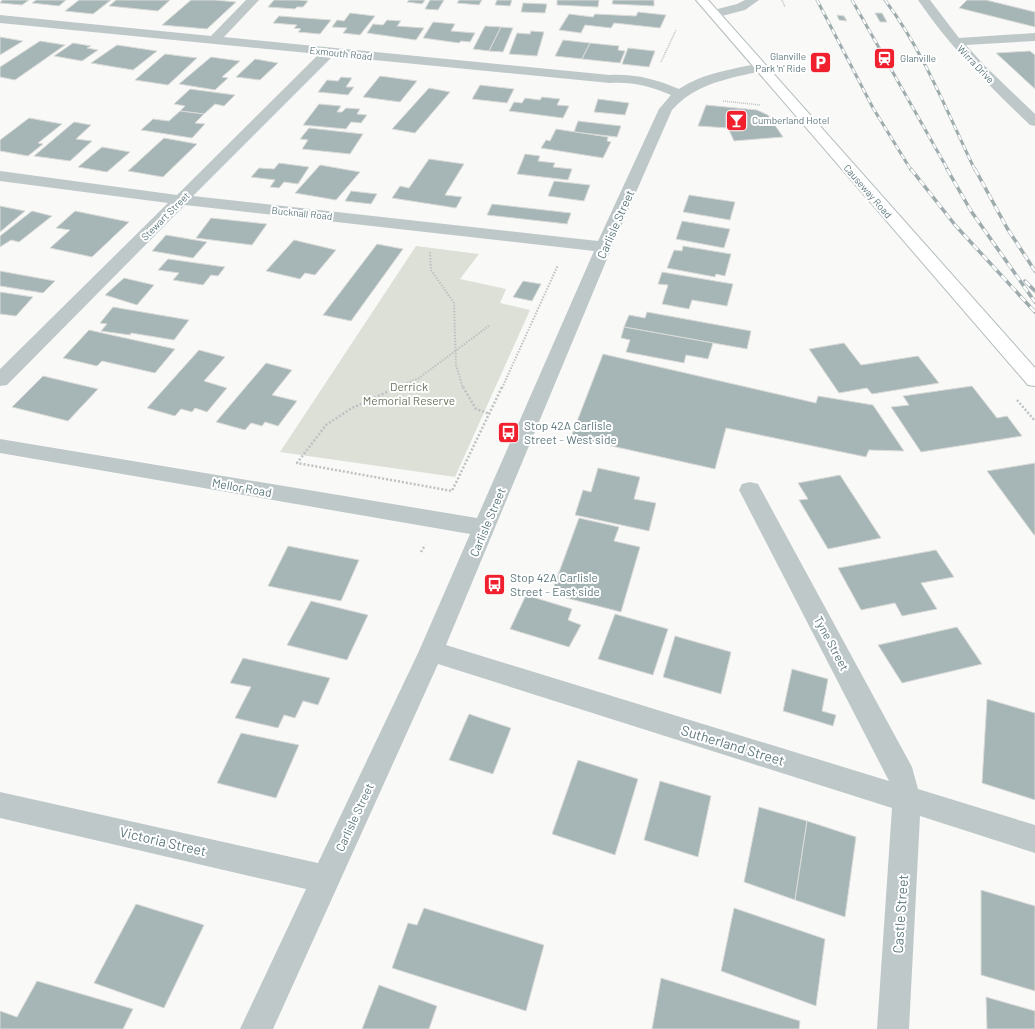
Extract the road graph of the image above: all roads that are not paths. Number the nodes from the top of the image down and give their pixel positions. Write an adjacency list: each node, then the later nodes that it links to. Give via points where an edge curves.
1 (252, 0): 8 (street)
2 (702, 0): 5 (main road, Causeway Road)
3 (753, 0): 5 (street, via 741,7)
4 (924, 0): 9 (street, Wirra Drive)
5 (714, 14): 11 (main road, Causeway Road)
6 (0, 19): 8 (street, Exmouth Road)
7 (1035, 36): 9 (street)
8 (214, 40): 10 (street, Exmouth Road)
9 (956, 42): 13 (street, Wirra Drive)
10 (329, 52): 12 (street, Exmouth Road, via 610,79 629,78 650,82); 15 (street, Stewart Street)
11 (761, 67): 12 (street, Carlisle Street, via 715,78); 18 (main road, Causeway Road)
12 (679, 94): 16 (street, Carlisle Street, via 666,109)
13 (1035, 122)
14 (0, 176): 15 (street, Bucknall Road)
15 (182, 200): 16 (street, Bucknall Road); 17 (street, Stewart Street)
16 (604, 247): 21 (street, Carlisle Street)
17 (0, 380)
18 (1035, 380)
19 (0, 446): 21 (street, Mellor Road)
20 (750, 490): 23 (street, Tyne Street, via 902,776)
21 (485, 528): 22 (street, Carlisle Street)
22 (431, 650): 23 (street, Sutherland Street); 26 (street, Carlisle Street)
23 (906, 799): 25 (street, Sutherland Street); 28 (street, Castle Street)
24 (0, 805): 26 (street, Victoria Street)
25 (1035, 839)
26 (325, 879): 27 (street, Carlisle Street)
27 (256, 1029)
28 (893, 1029)

